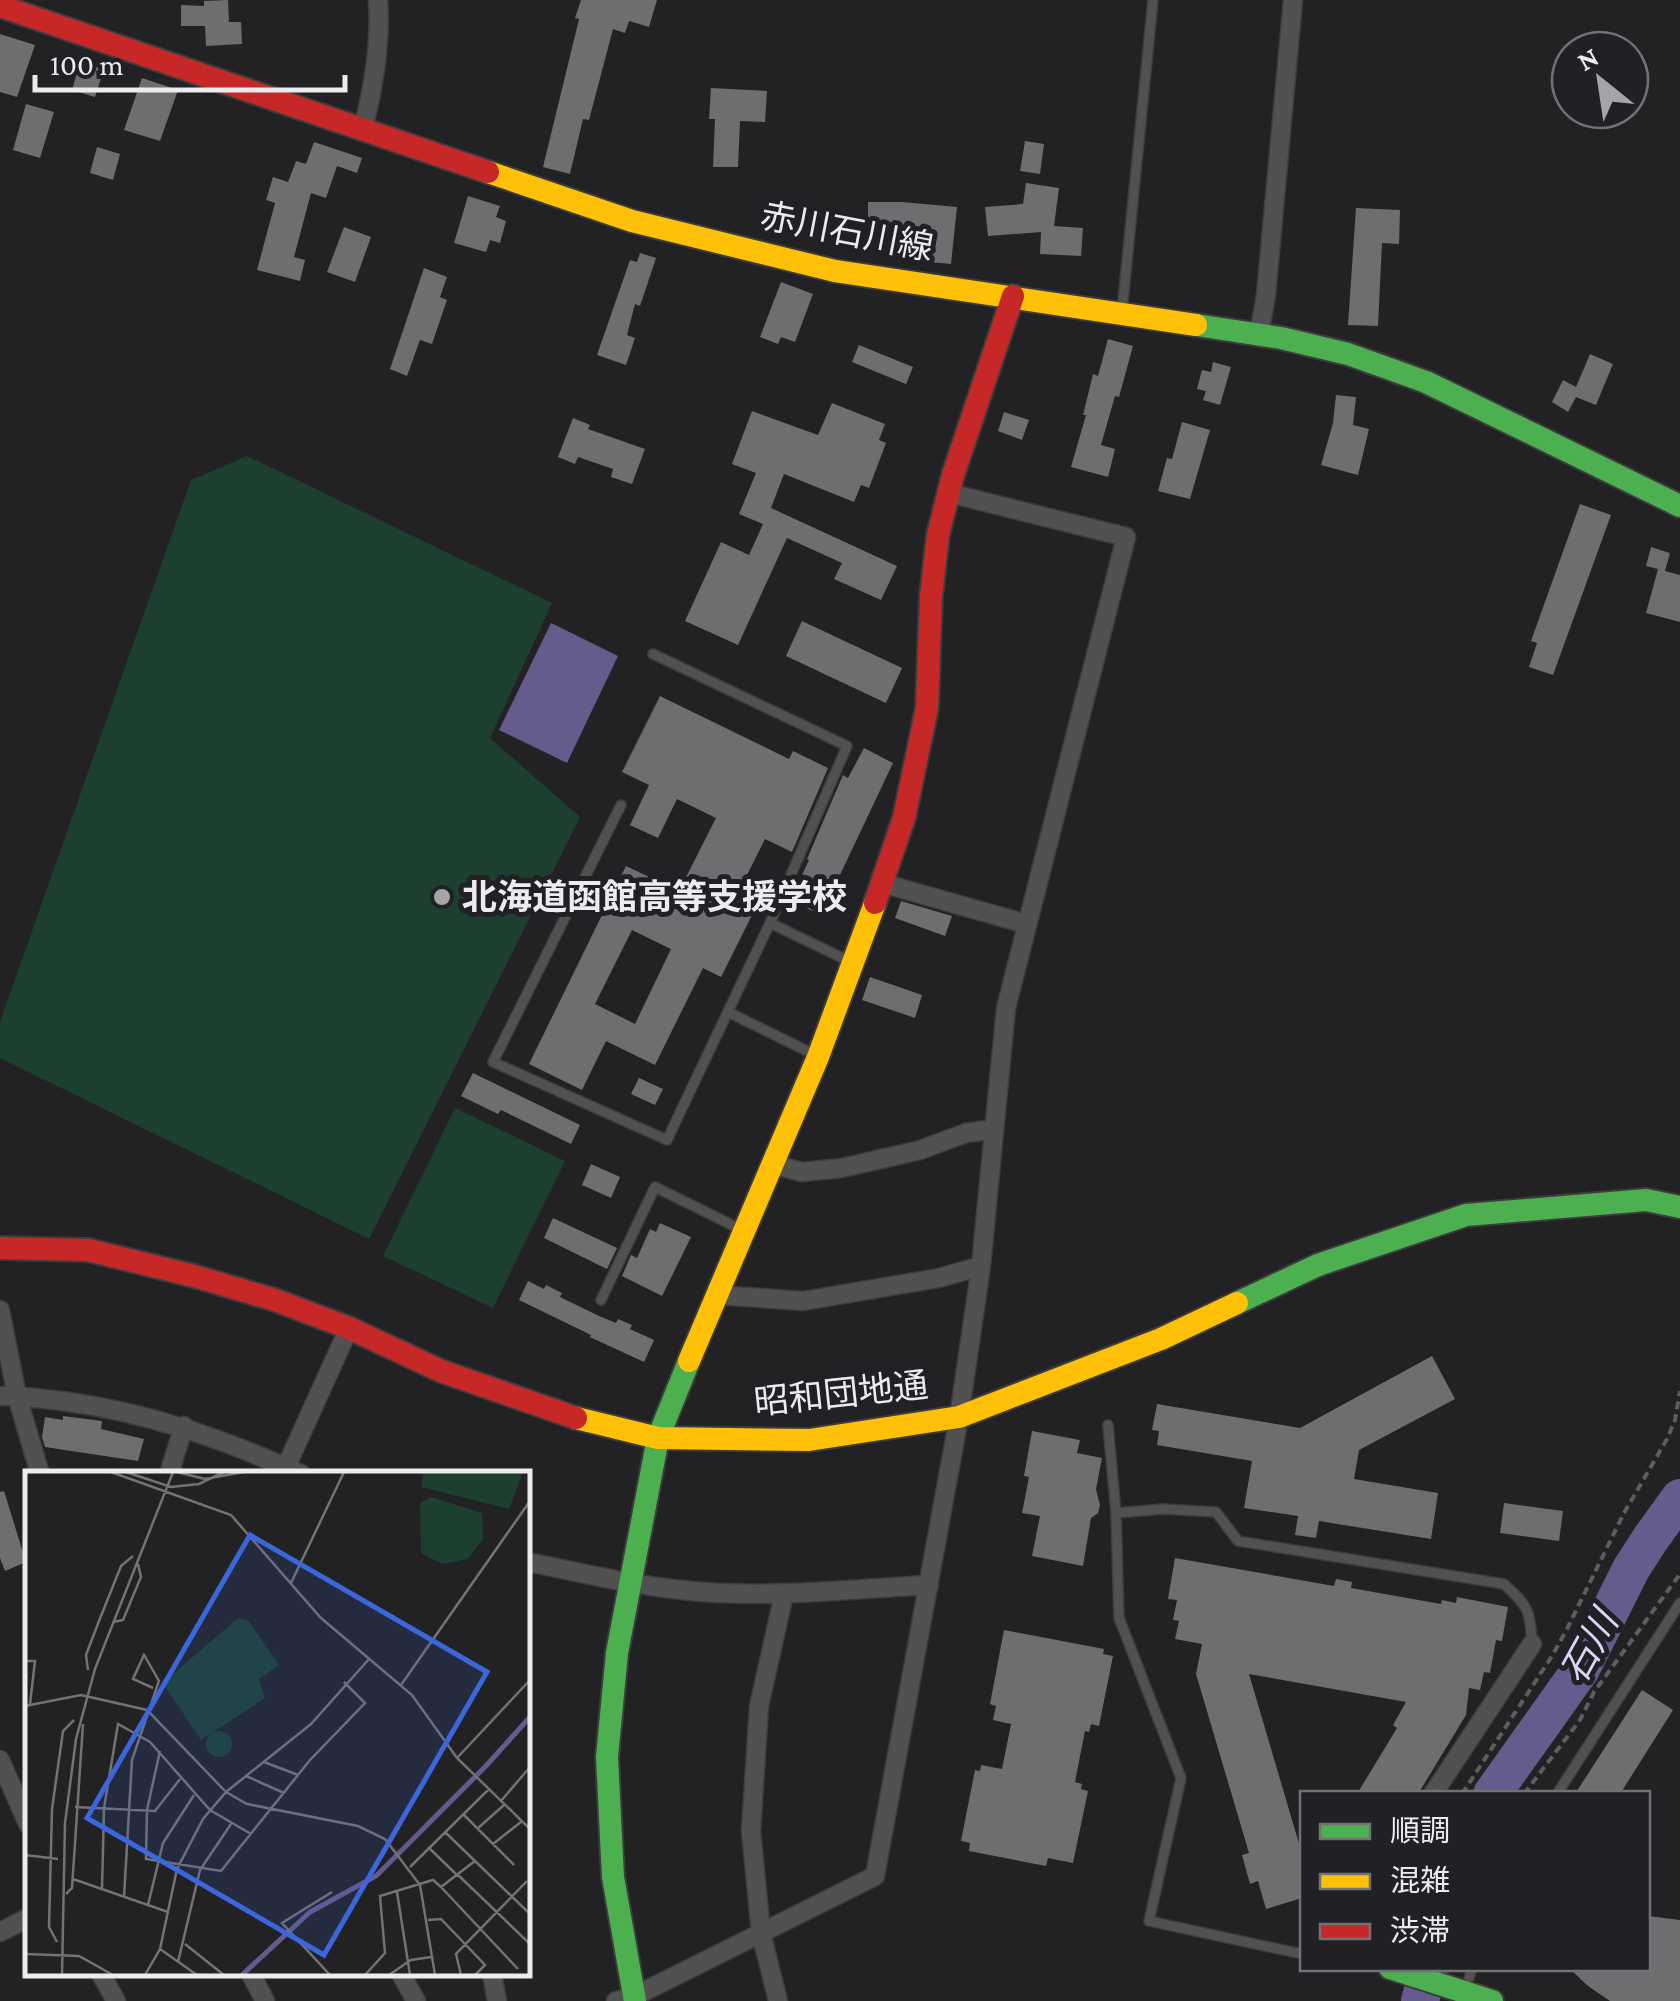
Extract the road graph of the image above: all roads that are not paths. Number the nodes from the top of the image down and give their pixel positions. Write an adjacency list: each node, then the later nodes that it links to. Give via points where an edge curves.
1 (378, 0): 5 (street, via 377,64)
2 (1153, 0): 7 (lane)
3 (1293, 0): 8 (street)
4 (0, 6): 5 (street, 赤川石川線)
5 (363, 128): 6 (street, 赤川石川線, via 632,222 834,271)
6 (1013, 296): 7 (street, 赤川石川線); 9 (street)
7 (1122, 314): 8 (street, 赤川石川線)
8 (1258, 335): 10 (street, 赤川石川線, via 1348,354 1426,382)
9 (949, 493): 13 (street, via 931,596 927,708 904,818); 15 (street, via 1126,537)
10 (1680, 506)
11 (653, 654): 14 (lane, via 847,746)
12 (621, 805): 17 (lane, via 493,1062 667,1140)
13 (882, 883): 15 (street); 16 (street)
14 (770, 922): 16 (lane); 17 (lane)
15 (1026, 924): 19 (street, via 1006,1008)
16 (854, 964): 18 (street)
17 (728, 1012): 18 (lane)
18 (818, 1057): 20 (street)
19 (994, 1129): 20 (street, via 842,1168 802,1172); 24 (street)
20 (772, 1164): 22 (street)
21 (1680, 1208): 30 (street, 昭和団地通, via 1646,1200 1466,1215 1318,1265 1161,1339)
22 (743, 1230): 25 (street); 26 (lane, via 655,1187)
23 (0, 1248): 28 (street, 昭和団地通, via 88,1250 275,1300)
24 (981, 1266): 25 (street, via 802,1301); 30 (street)
25 (717, 1295): 33 (street)
26 (601, 1300)
27 (0, 1310): 29 (street)
28 (349, 1328): 33 (street, 昭和団地通, via 562,1415); 34 (street)
29 (9, 1396): 31 (street, via 102,1406); 35 (street)
30 (958, 1417): 33 (street, 昭和団地通, via 809,1440); 40 (street)
31 (184, 1426): 34 (street); 36 (street)
32 (1108, 1426): 37 (lane)
33 (658, 1438): 39 (street)
34 (293, 1470)
35 (39, 1471)
36 (173, 1471)
37 (1116, 1513): 43 (lane, via 1216,1512 1238,1541 1504,1584 1524,1602); 51 (lane, via 1119,1618 1180,1778 1149,1921)
38 (530, 1562): 39 (street)
39 (632, 1583): 41 (street); 58 (street, via 617,1653 608,1757)
40 (929, 1585): 41 (street); 50 (street, via 875,1876)
41 (784, 1594): 50 (street, via 759,1706 751,1832)
42 (1680, 1603): 46 (lane)
43 (1532, 1644): 45 (street)
44 (0, 1760): 47 (street)
45 (1436, 1791)
46 (1560, 1791)
47 (25, 1817)
48 (25, 1920): 49 (street)
49 (0, 1932)
50 (761, 1933): 58 (street); 63 (street)
51 (1300, 1954)
52 (1407, 1971): 57 (street)
53 (102, 1976): 59 (street)
54 (252, 1976): 60 (street)
55 (402, 1976): 61 (street)
56 (492, 1976): 62 (street)
57 (1464, 1978): 64 (street)
58 (628, 2000)
59 (116, 2001)
60 (265, 2001)
61 (416, 2001)
62 (497, 2001)
63 (778, 2001)
64 (1492, 2001)

